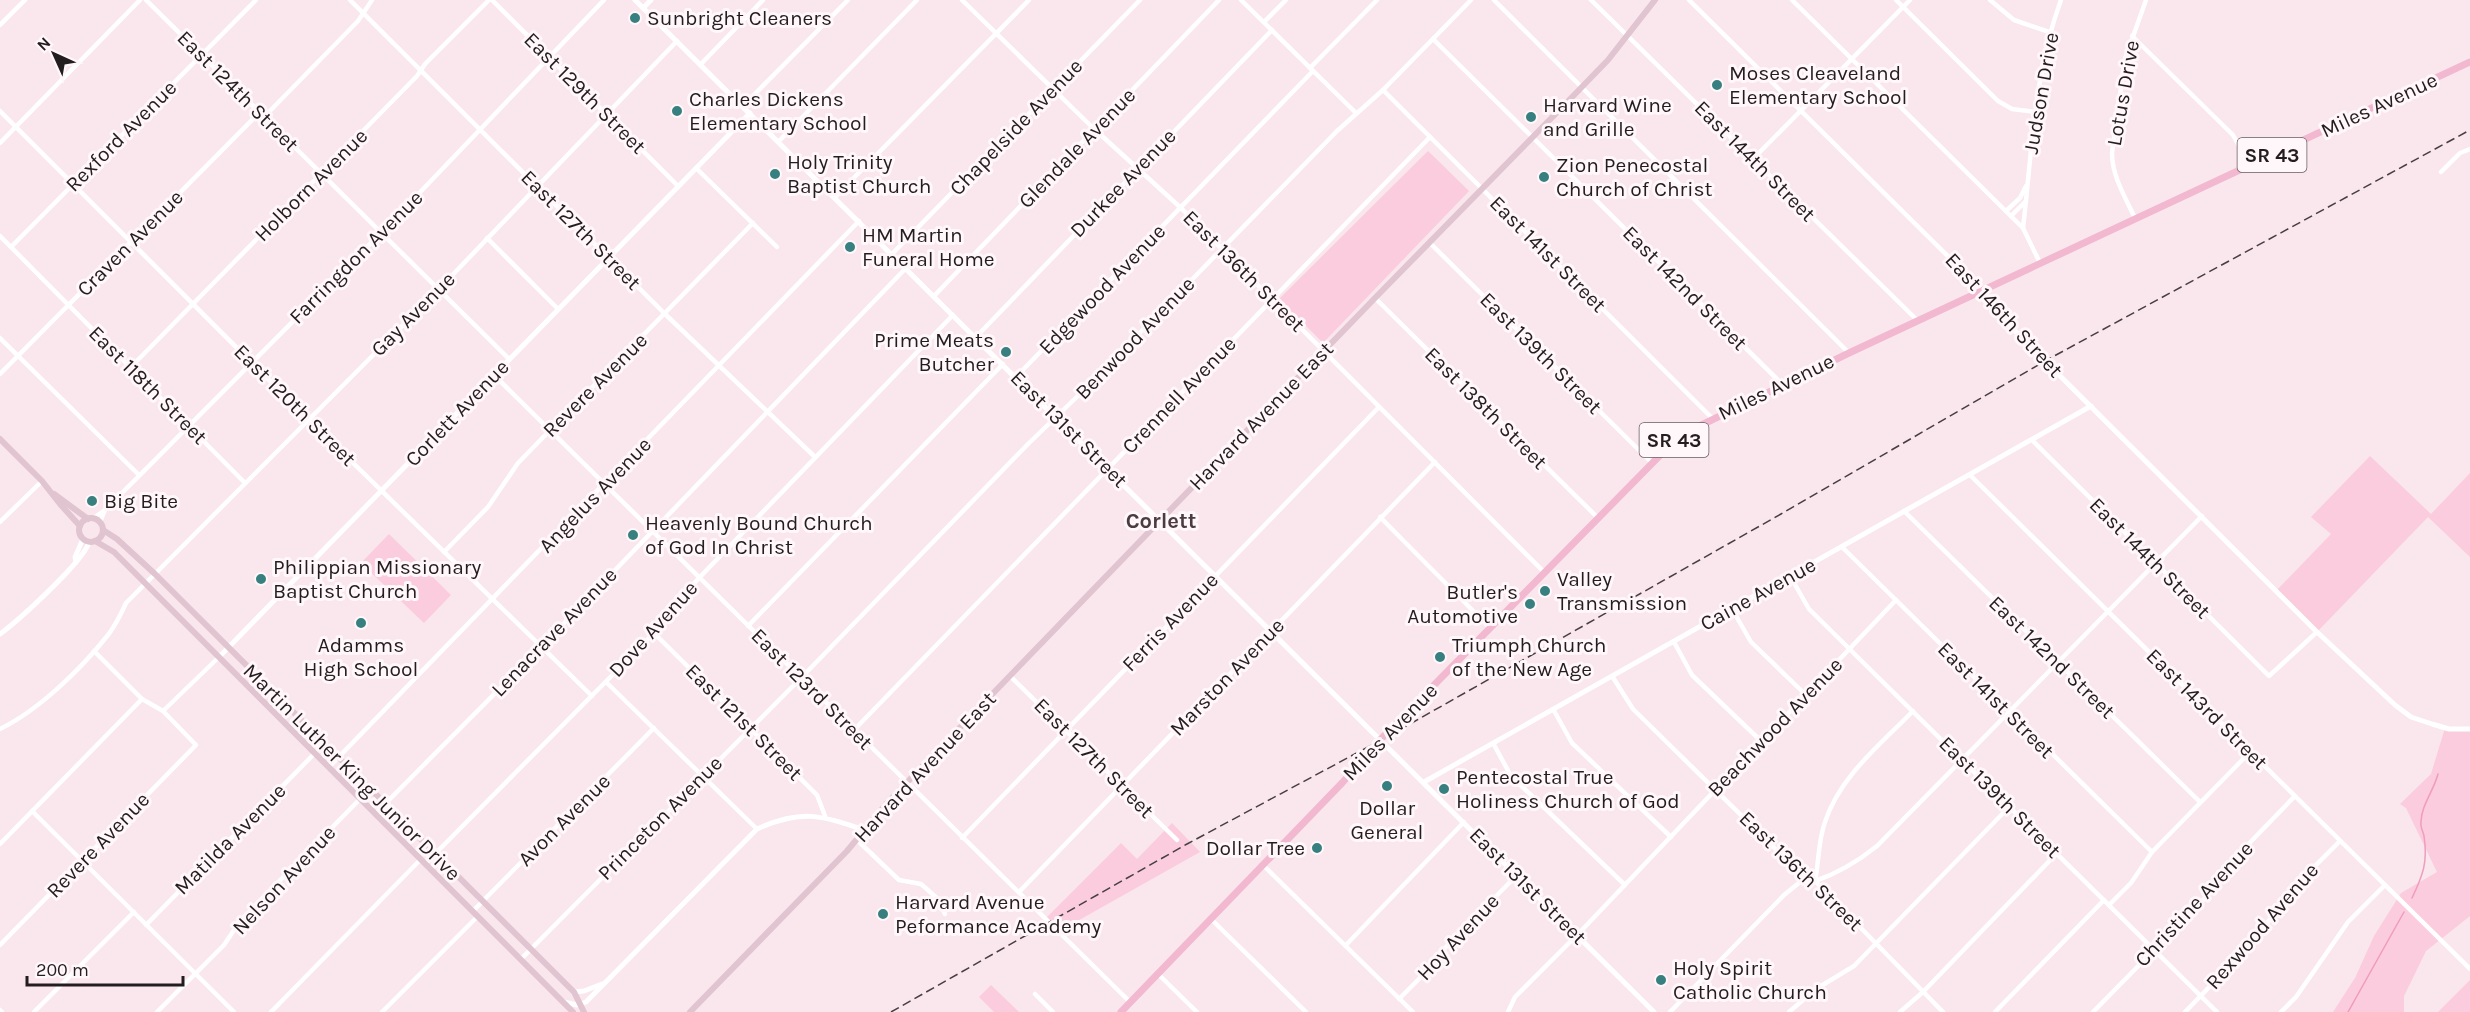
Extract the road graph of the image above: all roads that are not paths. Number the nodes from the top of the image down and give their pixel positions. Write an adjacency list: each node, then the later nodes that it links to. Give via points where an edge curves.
1 (25, 0): 36 (street)
2 (140, 0): 63 (street)
3 (146, 0): 44 (street, East 124th Street)
4 (256, 0): 44 (street, Rexford Avenue)
5 (350, 0): 34 (street, East 127th Street)
6 (372, 0): 34 (street)
7 (491, 0): 45 (street, East 129th Street); 50 (street, Holborn Avenue)
8 (604, 0): 45 (street, Farringdon Avenue)
9 (635, 0): 33 (street, East 131st Street)
10 (651, 0): 33 (street)
11 (763, 0): 48 (street)
12 (848, 0): 54 (street)
13 (917, 0): 68 (street)
14 (962, 0): 39 (street, East 136th Street)
15 (1029, 0): 39 (street)
16 (1140, 0): 52 (street, Chapelside Avenue)
17 (1220, 0): 65 (street, Glendale Avenue)
18 (1241, 0): 35 (street)
19 (1286, 0): 35 (street)
20 (1377, 0): 49 (street, Edgewood Avenue)
21 (1472, 0): 42 (street, Benwood Avenue)
22 (1494, 0): 51 (street)
23 (1591, 0): 40 (street, East 144th Street)
24 (1655, 0): 40 (main road, Harvard Avenue East)
25 (1689, 0): 55 (street, East 146th Street)
26 (1792, 0): 46 (street)
27 (1896, 0): 32 (street)
28 (1910, 0): 32 (street)
29 (1990, 0): 38 (street, via 2014,20)
30 (2061, 0): 38 (street, Judson Drive)
31 (2146, 0): 41 (street, Lotus Drive)
32 (1903, 7): 46 (street); 58 (street, via 1998,101 2012,109)
33 (643, 8): 43 (street, East 131st Street)
34 (363, 13): 50 (street, East 127th Street); 62 (street)
35 (1264, 22): 37 (street)
36 (0, 25)
37 (1272, 30): 49 (street); 74 (street, Durkee Avenue)
38 (2049, 32): 58 (street, Judson Drive)
39 (997, 33): 52 (street, East 136th Street); 82 (street)
40 (1627, 35): 51 (main road, Harvard Avenue East); 71 (street, East 144th Street)
41 (2132, 36): 72 (street, via 2233,135); 87 (street, Lotus Drive, via 2112,164)
42 (1433, 39): 53 (street, Benwood Avenue); 67 (street, East 142nd Street)
43 (678, 41): 48 (street, East 131st Street); 61 (street, Gay Avenue)
44 (201, 55): 57 (street, East 124th Street); 77 (street, Rexford Avenue)
45 (549, 56): 61 (street, East 129th Street); 64 (street, Farringdon Avenue)
46 (1852, 59): 55 (street); 85 (street)
47 (2470, 62): 72 (main road, Miles Avenue / SR 43)
48 (701, 64): 54 (street, East 131st Street)
49 (1311, 69): 60 (street); 84 (street, Edgewood Avenue)
50 (422, 71): 64 (street, East 127th Street); 76 (street, Holborn Avenue)
51 (1583, 87): 67 (main road, Harvard Avenue East); 117 (street)
52 (1053, 88): 65 (street, East 136th Street); 99 (street, Chapelside Avenue)
53 (1383, 90): 60 (street, Benwood Avenue); 66 (street, East 141st Street)
54 (744, 106): 59 (street, East 131st Street)
55 (1802, 110): 71 (street); 104 (street, East 146th Street)
56 (0, 111): 63 (street, East 120th Street)
57 (260, 112): 62 (street, East 124th Street); 94 (street, Craven Avenue)
58 (2036, 112): 80 (street, Judson Drive)
59 (750, 113): 68 (street, East 131st Street); 73 (street, Corlett Avenue)
60 (1356, 113): 98 (street, Benwood Avenue)
61 (606, 114): 78 (street, Gay Avenue); 79 (street, East 129th Street)
62 (264, 117): 76 (street, East 124th Street)
63 (16, 126): 69 (street); 77 (street, East 120th Street)
64 (480, 128): 78 (street, East 127th Street); 91 (street, Farringdon Avenue)
65 (1095, 129): 74 (street, East 136th Street); 105 (street, Glendale Avenue)
66 (1430, 137): 81 (street, East 141st Street); 107 (street, Crennell Avenue)
67 (1533, 138): 81 (main road, Harvard Avenue East); 127 (street, East 142nd Street)
68 (778, 141): 82 (street, East 131st Street)
69 (0, 143)
70 (2469, 151): 75 (street, via 2460,153)
71 (1753, 159): 113 (street, East 144th Street)
72 (2250, 166): 87 (main road, Miles Avenue / SR 43)
73 (696, 168): 79 (street, Corlett Avenue); 89 (street)
74 (1137, 169): 84 (street, East 136th Street); 114 (street, Durkee Avenue)
75 (2441, 172)
76 (322, 175): 91 (street, East 124th Street); 108 (street, Holborn Avenue)
77 (74, 184): 94 (street, East 120th Street); 96 (street, Rexford Avenue)
78 (537, 186): 93 (street, Gay Avenue); 100 (street, East 127th Street)
79 (678, 186): 100 (street, Corlett Avenue)
80 (2025, 186): 83 (street, Judson Drive); 85 (street, Judson Drive, via 2020,198)
81 (1482, 189): 95 (main road, Harvard Avenue East); 132 (street, East 141st Street)
82 (835, 197): 88 (street, East 131st Street)
83 (2026, 201): 86 (street); 90 (street, Judson Drive)
84 (1181, 208): 98 (street, East 136th Street); 126 (street, Edgewood Avenue)
85 (2006, 211): 86 (street)
86 (2011, 216): 90 (street)
87 (2134, 219): 101 (main road, Miles Avenue / SR 43)
88 (859, 221): 99 (street, East 131st Street); 122 (street, Angelus Avenue)
89 (753, 223): 97 (street); 111 (street, Revere Avenue)
90 (2023, 228): 101 (street)
91 (381, 233): 103 (street, East 124th Street); 120 (street, Farringdon Avenue)
92 (0, 236): 96 (street, East 118th Street)
93 (487, 238): 103 (street, Gay Avenue); 110 (street)
94 (131, 242): 108 (street, East 120th Street); 109 (street, Craven Avenue)
95 (1430, 243): 106 (main road, Harvard Avenue East); 140 (street, East 139th Street)
96 (11, 247): 109 (street, East 118th Street)
97 (777, 247)
98 (1221, 249): 107 (street, East 136th Street); 131 (street, Benwood Avenue)
99 (892, 254): 102 (street, East 131st Street)
100 (609, 257): 110 (street, Corlett Avenue); 111 (street, East 127th Street)
101 (2040, 263): 104 (main road, Miles Avenue / SR 43)
102 (906, 268): 105 (street, East 131st Street); 130 (street, Lenacrave Avenue)
103 (439, 289): 119 (street, East 124th Street); 133 (street, Gay Avenue)
104 (1980, 291): 113 (main road, Miles Avenue / SR 43); 128 (street, East 146th Street, via 1983,299)
105 (934, 296): 112 (street, East 131st Street)
106 (1375, 298): 116 (main road, Harvard Avenue East); 153 (street, East 138th Street)
107 (1272, 299): 116 (street, East 136th Street); 141 (street, Crennell Avenue)
108 (194, 304): 120 (street, East 120th Street); 123 (street, Holborn Avenue)
109 (68, 305): 118 (street, Craven Avenue); 123 (street, East 118th Street)
110 (558, 309): 119 (street, Corlett Avenue)
111 (665, 314): 122 (street, East 127th Street); 135 (street, Revere Avenue)
112 (953, 315): 114 (street, East 131st Street); 138 (street, Dove Avenue)
113 (1918, 321): 117 (main road, Miles Avenue / SR 43)
114 (976, 337): 121 (street, East 131st Street)
115 (0, 338): 118 (street)
116 (1324, 351): 129 (street, East 136th Street); 155 (main road, Harvard Avenue East)
117 (1849, 353): 127 (main road, Miles Avenue / SR 43)
118 (18, 356): 124 (street, Craven Avenue); 142 (street)
119 (509, 359): 125 (street, Corlett Avenue)
120 (252, 362): 133 (street, East 120th Street); 134 (street, Farringdon Avenue)
121 (1003, 364): 126 (street, East 131st Street); 175 (street)
122 (720, 366): 130 (street, East 127th Street); 146 (street, Angelus Avenue)
123 (130, 368): 134 (street, East 118th Street)
124 (0, 374)
125 (494, 375): 135 (street, East 123rd Street); 147 (street, Corlett Avenue)
126 (1016, 377): 131 (street, East 131st Street)
127 (1783, 385): 132 (main road, Miles Avenue / SR 43)
128 (2091, 406): 137 (street, Caine Avenue); 151 (street, East 146th Street)
129 (1379, 407): 139 (street, East 136th Street); 167 (street, Ferris Avenue)
130 (768, 411): 138 (street, East 127th Street); 160 (street, Lenacrave Avenue)
131 (1056, 417): 141 (street, East 131st Street); 190 (street, Benwood Avenue)
132 (1712, 418): 140 (main road, Miles Avenue / SR 43, via 1679,436)
133 (308, 419): 145 (street, Gay Avenue); 147 (street, East 120th Street)
134 (189, 425): 142 (street, Farringdon Avenue); 145 (street, East 118th Street)
135 (550, 430): 146 (street, East 123rd Street); 163 (street, Revere Avenue, via 518,463 488,507)
136 (0, 439): 144 (main road)
137 (2032, 440): 143 (street, Caine Avenue); 164 (street, East 144th Street)
138 (815, 457): 169 (street, Dove Avenue)
139 (1435, 462): 152 (street, Marston Avenue); 165 (street, East 136th Street)
140 (1652, 463): 153 (main road, Miles Avenue / SR 43)
141 (1108, 469): 155 (street, East 131st Street); 204 (street, Crennell Avenue)
142 (139, 475): 149 (street, Farringdon Avenue)
143 (1970, 475): 150 (street, Caine Avenue); 174 (street, East 143rd Street)
144 (42, 481): 148 (main road); 156 (street)
145 (245, 483): 166 (street, Gay Avenue)
146 (605, 485): 160 (street, East 123rd Street); 171 (street, Angelus Avenue)
147 (382, 490): 163 (street, East 120th Street); 183 (street, Corlett Avenue)
148 (53, 494): 154 (main road); 158 (main road)
149 (105, 510): 154 (street, Farringdon Avenue); 157 (street, Farringdon Avenue)
150 (1904, 512): 162 (street, Caine Avenue); 187 (street, East 142nd Street)
151 (2202, 516): 164 (street); 178 (street, East 146th Street)
152 (1380, 517): 176 (street); 177 (street, Marston Avenue)
153 (1598, 518): 165 (main road, Miles Avenue / SR 43)
154 (90, 519): 157 (main road); 158 (main road)
155 (1161, 521): 167 (street, East 131st Street); 188 (main road, Harvard Avenue East)
156 (0, 522)
157 (100, 522): 159 (main road)
158 (80, 526): 161 (main road, via 79,533)
159 (103, 530): 161 (main road, via 100,538); 166 (main road, Martin Luther King Junior Drive)
160 (652, 531): 169 (street, East 123rd Street); 182 (street, Lenacrave Avenue)
161 (89, 541): 170 (main road, Martin Luther King Junior Drive, via 114,552); 180 (street, via 75,562)
162 (1842, 547): 168 (street, Caine Avenue); 172 (street, East 141st Street)
163 (444, 552): 171 (street, East 120th Street)
164 (2156, 563): 174 (street); 178 (street, East 144th Street, via 2269,676)
165 (1545, 573): 176 (main road, Miles Avenue / SR 43)
166 (155, 574): 170 (street, Gay Avenue); 183 (main road, Martin Luther King Junior Drive)
167 (1215, 575): 177 (street, East 131st Street); 203 (street, Ferris Avenue)
168 (1790, 576): 173 (street, Caine Avenue); 184 (street, East 139th Street, via 1809,609)
169 (699, 578): 175 (street, East 123rd Street); 179 (street, Dove Avenue)
170 (145, 584): 185 (street, Gay Avenue, via 126,603 110,633); 186 (main road, Martin Luther King Junior Drive)
171 (493, 599): 182 (street, East 120th Street); 210 (street, Angelus Avenue)
172 (1896, 600): 184 (street, Beachwood Avenue); 198 (street, East 141st Street)
173 (1732, 609): 181 (street, Caine Avenue); 192 (street, via 1751,642)
174 (2108, 611): 187 (street); 208 (street, East 143rd Street)
175 (748, 627): 190 (street, East 123rd Street)
176 (1491, 629): 205 (main road, Miles Avenue / SR 43)
177 (1271, 631): 205 (street, East 131st Street); 216 (street, Marston Avenue)
178 (2318, 632): 202 (street, East 146th Street, via 2411,717 2449,729)
179 (654, 633): 191 (street, Dove Avenue); 200 (street, East 121st Street)
180 (0, 634)
181 (1674, 642): 189 (street, Caine Avenue); 206 (street, via 1692,675)
182 (542, 646): 193 (street, East 120th Street); 221 (street, Lenacrave Avenue)
183 (227, 648): 186 (street, Corlett Avenue); 210 (main road, Martin Luther King Junior Drive)
184 (1851, 649): 192 (street, Beachwood Avenue); 197 (street, East 139th Street)
185 (94, 651): 194 (street); 201 (street, Gay Avenue, via 33,708)
186 (219, 657): 196 (street, Corlett Avenue); 209 (main road, Martin Luther King Junior Drive)
187 (2057, 662): 198 (street); 220 (street, East 142nd Street)
188 (1010, 676): 203 (street, East 127th Street); 215 (main road, Harvard Avenue East)
189 (1612, 676): 195 (street, Caine Avenue); 217 (street, East 136th Street, via 1633,709)
190 (801, 678): 200 (street, Princeton Avenue); 204 (street, East 123rd Street)
191 (606, 682): 193 (street, Dove Avenue); 199 (street)
192 (1806, 695): 206 (street, Beachwood Avenue)
193 (592, 696): 237 (street, Dove Avenue)
194 (142, 699): 196 (street); 223 (street)
195 (1553, 709): 207 (street, Caine Avenue); 229 (street, via 1572,742)
196 (163, 711): 238 (street, Revere Avenue, via 196,745)
197 (1913, 711): 211 (street, East 139th Street); 243 (street, via 1848,777 1834,800 1824,822)
198 (2008, 712): 211 (street); 236 (street, East 141st Street)
199 (654, 728): 213 (street); 248 (street, Avon Avenue)
200 (750, 728): 213 (street, Princeton Avenue); 225 (street, East 121st Street, via 817,795)
201 (0, 729)
202 (2470, 729)
203 (1066, 730): 216 (street, East 127th Street); 230 (street, Ferris Avenue)
204 (853, 731): 215 (street, East 123rd Street)
205 (1380, 740): 214 (street, East 131st Street); 240 (main road, Miles Avenue / SR 43)
206 (1762, 742): 217 (street, Beachwood Avenue)
207 (1493, 743): 214 (street, Caine Avenue); 244 (street, via 1511,776)
208 (2250, 752): 218 (street, East 143rd Street); 220 (street)
209 (315, 753): 212 (main road, Martin Luther King Junior Drive); 254 (street, Matilda Avenue)
210 (338, 758): 212 (street, Angelus Avenue); 221 (main road, Martin Luther King Junior Drive)
211 (1961, 758): 222 (street, East 139th Street); 243 (street, via 1876,846 1836,874)
212 (329, 767): 219 (main road, Martin Luther King Junior Drive)
213 (702, 776): 227 (street); 260 (street, Princeton Avenue)
214 (1424, 782): 226 (street, East 131st Street)
215 (907, 783): 228 (main road, Harvard Avenue East); 230 (street, East 123rd Street)
216 (1122, 786): 232 (street, East 127th Street); 246 (street, Marston Avenue)
217 (1716, 789): 229 (street, Beachwood Avenue); 242 (street, East 136th Street)
218 (2295, 796): 233 (street, East 143rd Street); 259 (street, Christine Avenue, via 2235,858 2207,896)
219 (360, 799): 224 (main road, Martin Luther King Junior Drive); 263 (street, Nelson Avenue, via 240,921 224,945)
220 (2200, 802): 236 (street)
221 (385, 804): 224 (street, Lenacrave Avenue); 237 (main road, Martin Luther King Junior Drive)
222 (2010, 806): 235 (street, East 139th Street); 258 (street)
223 (32, 811): 234 (street); 238 (street)
224 (375, 814): 239 (main road, Martin Luther King Junior Drive)
225 (825, 816): 227 (street, via 792,817); 228 (street)
226 (1464, 822): 241 (street, East 131st Street); 257 (street)
227 (757, 829): 265 (street)
228 (864, 830): 231 (main road, Harvard Avenue East)
229 (1671, 837): 244 (street, Beachwood Avenue)
230 (962, 838): 246 (street, East 123rd Street)
231 (856, 839): 252 (street, via 899,880 921,884 938,899); 281 (main road, Harvard Avenue East)
232 (1177, 840)
233 (2340, 841): 245 (street, East 143rd Street); 269 (street, Rexwood Avenue, via 2300,881 2250,946)
234 (0, 844)
235 (2056, 852): 247 (street, East 139th Street); 267 (street)
236 (2152, 852): 249 (street, via 2131,883)
237 (435, 854): 239 (street, Dove Avenue); 248 (main road, Martin Luther King Junior Drive)
238 (83, 861): 250 (street); 256 (street, Revere Avenue)
239 (423, 861): 251 (main road, Martin Luther King Junior Drive); 277 (street, Dove Avenue)
240 (1263, 865): 253 (main road, Miles Avenue / SR 43); 257 (street)
241 (1517, 875): 255 (street, East 131st Street); 270 (street, Hoy Avenue)
242 (1805, 878): 243 (street, East 136th Street); 289 (street)
243 (1815, 881): 258 (street, East 136th Street)
244 (1625, 885): 255 (street, Beachwood Avenue)
245 (2385, 885): 262 (street, East 143rd Street); 297 (street, via 2348,922 2296,997)
246 (1018, 892): 272 (street, East 123rd Street)
247 (2104, 900): 249 (street, East 139th Street); 293 (street)
248 (482, 902): 251 (street, Avon Avenue); 260 (main road, Martin Luther King Junior Drive)
249 (2109, 905): 259 (street, East 139th Street)
250 (134, 912): 254 (street); 274 (street)
251 (476, 914): 261 (main road, Martin Luther King Junior Drive); 278 (street, Avon Avenue)
252 (945, 915)
253 (1211, 919): 264 (main road, Miles Avenue / SR 43); 285 (street)
254 (146, 925): 263 (street)
255 (1577, 935): 287 (street, Beachwood Avenue, via 1515,997); 288 (street, East 131st Street)
256 (0, 945)
257 (1346, 945): 270 (street)
258 (1876, 945): 267 (street, East 136th Street); 290 (street, via 1854,966 1816,989)
259 (2154, 949): 269 (street, East 139th Street); 294 (street, Christine Avenue)
260 (530, 950): 261 (street, Princeton Avenue); 266 (main road, Martin Luther King Junior Drive)
261 (521, 959): 271 (main road, Martin Luther King Junior Drive)
262 (2470, 969)
263 (195, 974): 275 (street, Nelson Avenue); 276 (street)
264 (1158, 974): 272 (main road, Miles Avenue / SR 43); 284 (street)
265 (606, 982): 266 (street); 273 (street)
266 (574, 992): 273 (main road, Martin Luther King Junior Drive)
267 (1923, 992): 291 (street); 292 (street, East 136th Street)
268 (1035, 994): 282 (street)
269 (2200, 996): 295 (street, Rexwood Avenue); 296 (street, East 139th Street)
270 (1400, 999): 286 (street)
271 (563, 1002): 273 (street); 279 (main road, Martin Luther King Junior Drive)
272 (1130, 1002): 283 (main road, Miles Avenue / SR 43)
273 (584, 1003): 280 (main road, Martin Luther King Junior Drive)
274 (34, 1012)
275 (157, 1012)
276 (234, 1012)
277 (271, 1012)
278 (382, 1012)
279 (573, 1012)
280 (585, 1012)
281 (690, 1012)
282 (1053, 1012)
283 (1121, 1012)
284 (1197, 1012)
285 (1306, 1012)
286 (1413, 1012)
287 (1508, 1012)
288 (1654, 1012)
289 (1670, 1012)
290 (1789, 1012)
291 (1900, 1012)
292 (1943, 1012)
293 (1995, 1012)
294 (2093, 1012)
295 (2185, 1012)
296 (2217, 1012)
297 (2281, 1012)

